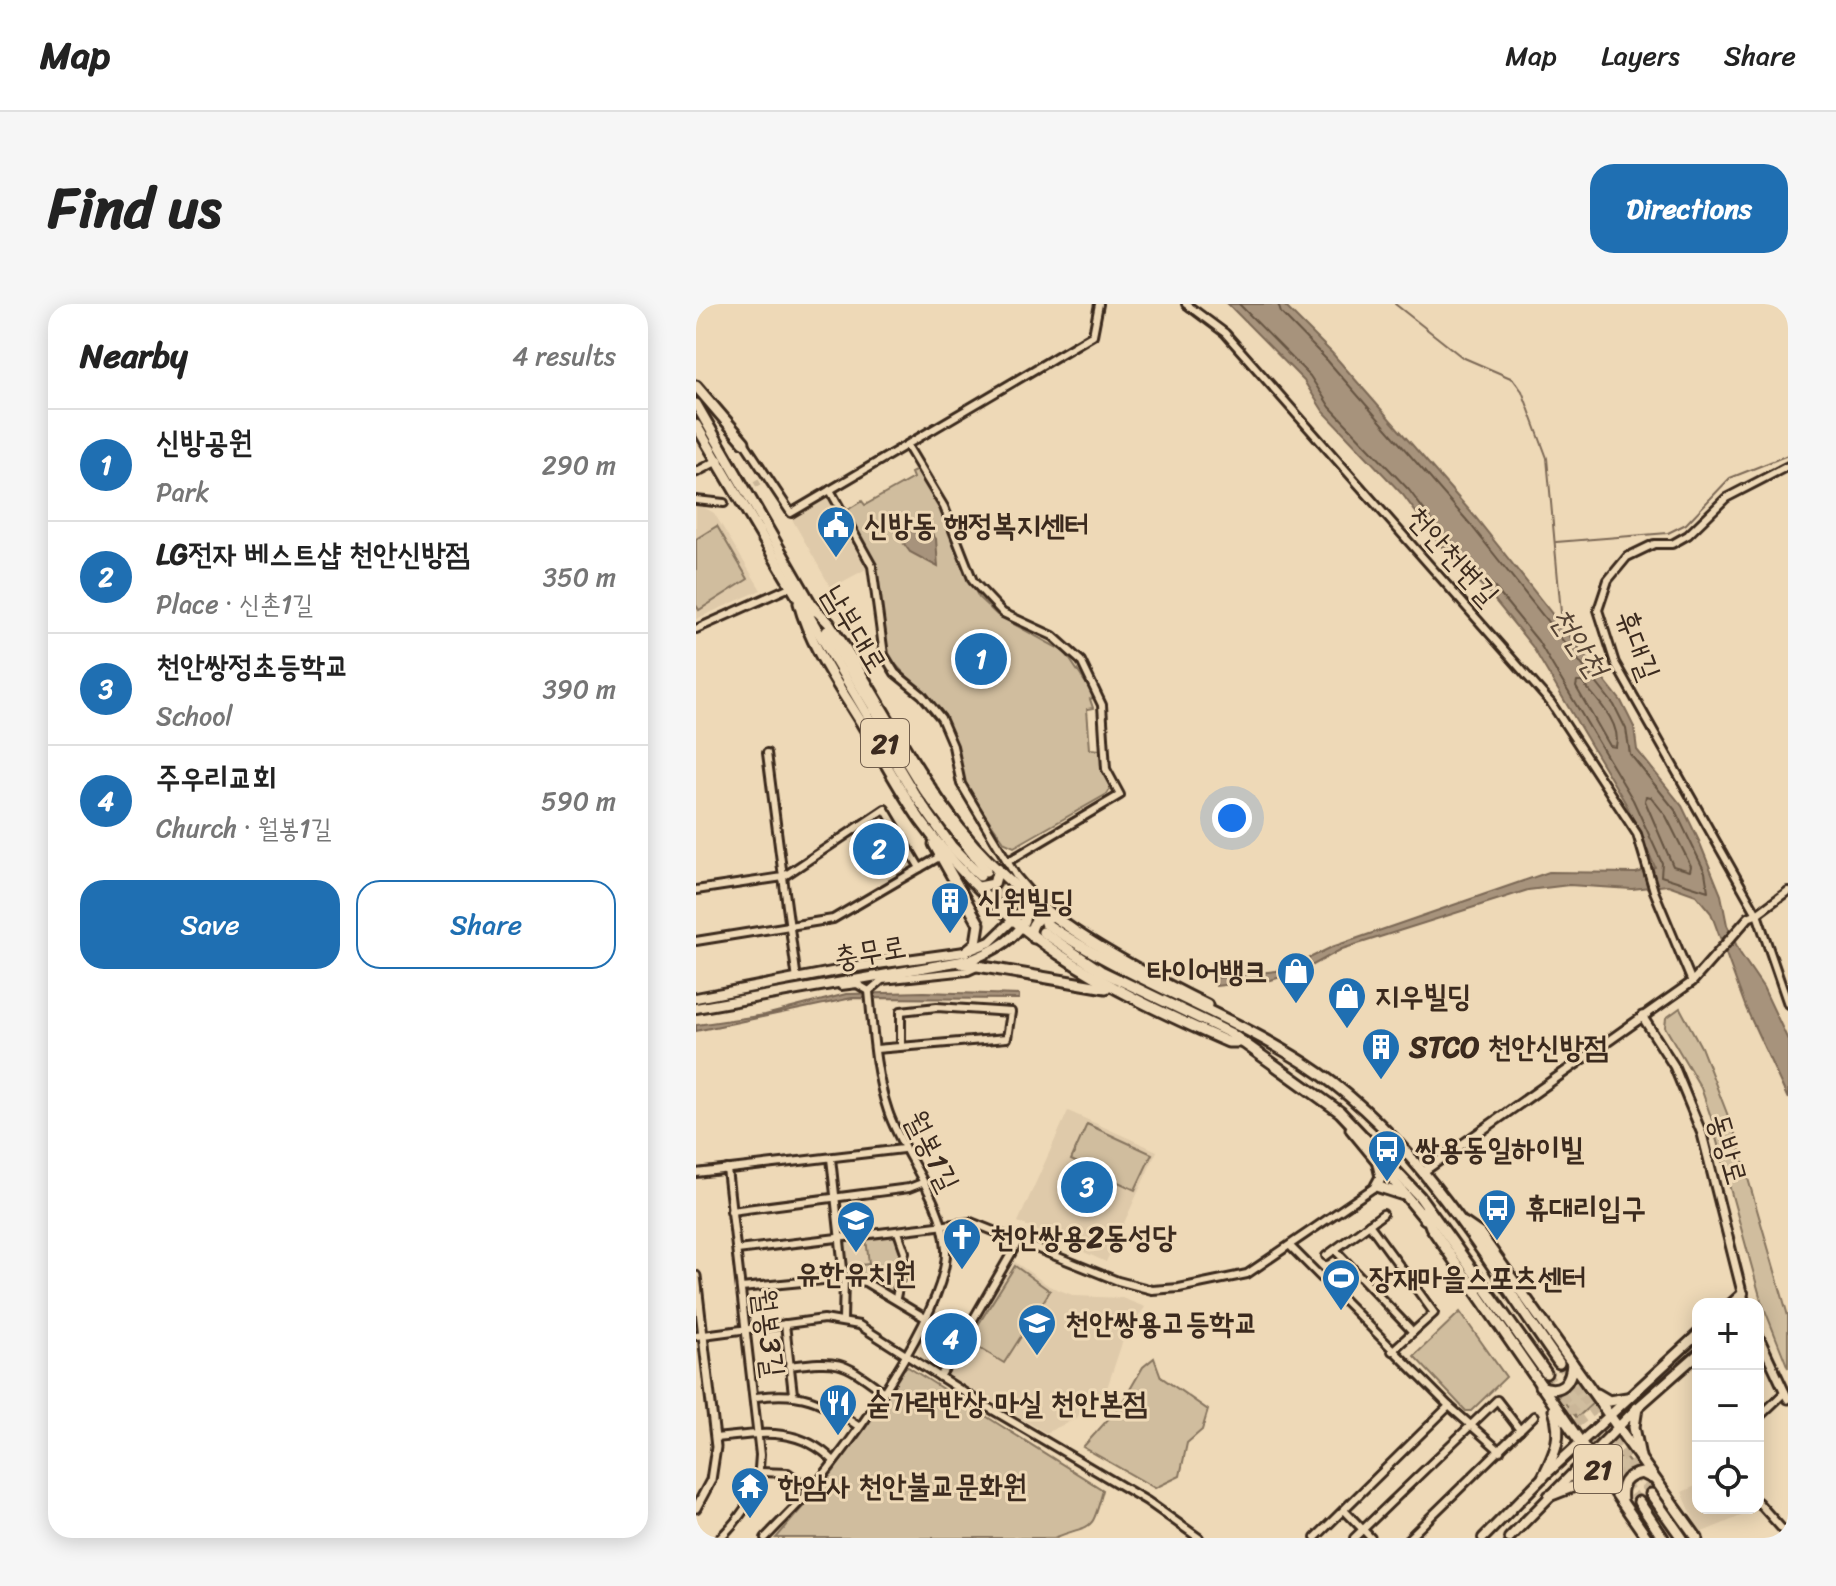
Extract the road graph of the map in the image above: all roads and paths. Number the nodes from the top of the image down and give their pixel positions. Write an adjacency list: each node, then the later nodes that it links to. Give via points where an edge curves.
1 (1099, 304): 7 (street, via 1093,335)
2 (1186, 304): 42 (street, 천안천변길, via 1225,333 1551,703 1637,834 1654,891)
3 (696, 386): 6 (highway)
4 (696, 404): 8 (highway, 남부대로)
5 (696, 425): 8 (highway, 남부대로)
6 (744, 442): 11 (street, via 788,512)
7 (908, 447): 11 (street); 21 (street, via 944,507 973,581 1003,613 1070,649 1093,680 1102,705 1106,769 1120,795)
8 (720, 459): 10 (street); 14 (highway, 남부대로); 16 (highway, 남부대로)
9 (1788, 466): 32 (street, 휴대길, via 1726,498 1688,535 1627,557 1608,580 1598,610 1615,663)
10 (696, 472)
11 (830, 490): 21 (street, via 872,566 884,655 941,718 961,784)
12 (696, 500): 13 (street)
13 (724, 503)
14 (790, 587): 15 (highway, 남부대로); 17 (street)
15 (799, 603): 19 (highway, via 837,683); 26 (highway, 남부대로 / 21, via 913,792)
16 (813, 607): 23 (highway, via 860,669 944,807); 26 (highway, 남부대로 / 21)
17 (696, 629)
18 (767, 753): 25 (street)
19 (921, 820): 20 (highway); 26 (highway)
20 (941, 856): 22 (street); 37 (highway, via 979,924 976,943)
21 (1007, 862): 24 (street)
22 (920, 868): 25 (street, via 885,809); 34 (street, via 833,919)
23 (998, 869): 26 (highway, via 994,884); 29 (highway)
24 (1016, 876): 29 (street); 38 (street, via 1047,907)
25 (783, 877): 27 (street); 34 (street)
26 (982, 878): 33 (highway)
27 (696, 890)
28 (1788, 891): 32 (street)
29 (1025, 894): 30 (main road); 31 (highway)
30 (1029, 908): 31 (main road); 33 (main road, 충무로)
31 (1041, 908): 35 (highway)
32 (1753, 916): 42 (street); 47 (street, 휴대길)
33 (1017, 924): 35 (highway); 37 (main road, 충무로); 39 (main road, 충무로, via 995,949)
34 (791, 928): 36 (street); 41 (street)
35 (1044, 928): 38 (highway); 43 (highway); 50 (highway); 51 (highway, 21, via 1101,971)
36 (696, 941)
37 (965, 952): 41 (main road, 충무로)
38 (1118, 958): 50 (highway, via 1238,1020)
39 (960, 963): 40 (highway); 46 (main road, 충무로)
40 (980, 966): 43 (highway); 44 (street, via 882,980)
41 (797, 980): 45 (main road, 충무로)
42 (1695, 980): 49 (street)
43 (1110, 988): 51 (highway, via 1228,1042)
44 (869, 991): 46 (street, via 857,984); 53 (street, 월봉1길)
45 (696, 998)
46 (729, 1002): 48 (main road, 충무로)
47 (1788, 1004)
48 (696, 1008)
49 (1642, 1016): 59 (street); 82 (street, 동방로, via 1674,1066 1702,1134)
50 (1241, 1028): 59 (highway, 21, via 1308,1066 1358,1106)
51 (1244, 1042): 54 (highway, 21)
52 (901, 1047): 52 (street, via 1007,1038 1011,1012 937,1007 901,1011); 53 (street)
53 (876, 1049): 55 (street, 월봉1길, via 887,1109)
54 (1340, 1112): 57 (highway); 65 (highway, 21)
55 (903, 1149): 56 (street); 61 (street, 월봉1길)
56 (831, 1158): 58 (street); 64 (street)
57 (1376, 1159): 62 (highway, via 1381,1177); 63 (highway)
58 (727, 1169): 60 (street); 66 (street, 월봉3길)
59 (1423, 1172): 68 (highway, 21)
60 (696, 1173)
61 (922, 1183): 64 (street); 69 (street, 월봉1길)
62 (1376, 1186): 63 (highway); 75 (street)
63 (1407, 1196): 71 (highway)
64 (836, 1197): 66 (street); 73 (street)
65 (1420, 1197): 71 (highway, 21); 100 (highway)
66 (731, 1211): 76 (street, 월봉3길)
67 (1383, 1214): 70 (street)
68 (1458, 1219): 97 (highway, 21); 98 (highway, 21, via 1480,1234)
69 (940, 1223): 72 (street); 74 (street, via 971,1222); 86 (street, 월봉1길, via 946,1250)
70 (1369, 1224): 77 (street); 90 (street, via 1434,1313)
71 (1431, 1227): 103 (highway, 21)
72 (898, 1232): 73 (street); 83 (street, via 905,1252)
73 (840, 1239): 76 (street); 80 (street)
74 (1019, 1240): 75 (street, via 1152,1290 1247,1274); 101 (street)
75 (1290, 1246): 94 (street)
76 (737, 1250): 81 (street, 월봉3길)
77 (1335, 1250): 78 (street); 90 (street)
78 (1326, 1256)
79 (696, 1276): 91 (street)
80 (844, 1278): 81 (street); 83 (street); 87 (street)
81 (741, 1288): 89 (street, 월봉3길)
82 (1743, 1293): 84 (main road); 85 (street, 동방로)
83 (896, 1298): 86 (street)
84 (1738, 1298)
85 (1744, 1298)
86 (927, 1319): 95 (street, 월봉1길)
87 (843, 1320): 88 (street); 95 (street)
88 (785, 1324): 89 (street); 99 (street)
89 (747, 1330): 91 (street); 107 (street, 월봉3길)
90 (1413, 1332): 94 (street)
91 (700, 1336): 120 (street)
92 (1692, 1339): 108 (main road)
93 (1764, 1348): 106 (street)
94 (1392, 1351): 110 (street)
95 (904, 1355): 101 (street); 104 (street, 월봉1길)
96 (1692, 1359): 111 (main road)
97 (1559, 1363)
98 (1572, 1363): 102 (highway, 21); 103 (highway, via 1562,1387)
99 (789, 1366): 104 (street, via 844,1364); 105 (street)
100 (1546, 1373)
101 (940, 1377): 142 (street)
102 (1584, 1380): 108 (highway, via 1609,1401); 113 (highway, 21)
103 (1540, 1386): 109 (highway, 21)
104 (881, 1390): 116 (street, 월봉1길)
105 (793, 1394): 107 (street); 116 (street, via 827,1405)
106 (1786, 1396): 112 (street)
107 (756, 1397): 119 (street, 월봉3길)
108 (1627, 1398): 113 (main road)
109 (1551, 1400): 121 (highway, 21); 127 (highway, via 1560,1432)
110 (1449, 1406): 115 (street); 137 (street)
111 (1637, 1408): 117 (main road); 125 (highway, via 1634,1427)
112 (1764, 1413)
113 (1609, 1415): 117 (highway, 21); 121 (main road)
114 (1534, 1416): 118 (street)
115 (1470, 1425): 118 (street, via 1499,1400); 122 (street); 138 (street)
116 (858, 1426): 124 (street, 월봉1길)
117 (1617, 1428): 123 (main road); 125 (highway, 21)
118 (1520, 1430): 122 (street)
119 (758, 1434): 120 (street); 124 (street, via 800,1436); 126 (street, 월봉3길)
120 (716, 1438): 135 (street, via 711,1480)
121 (1580, 1442): 123 (highway, 21); 127 (main road)
122 (1500, 1451): 146 (street)
123 (1589, 1456): 130 (highway, 21); 132 (main road)
124 (834, 1461): 129 (street, 월봉1길)
125 (1642, 1464): 128 (highway, 21)
126 (760, 1472): 129 (street, via 788,1473); 140 (street, 월봉3길, via 750,1505)
127 (1543, 1477): 147 (main road)
128 (1655, 1479): 134 (highway, via 1642,1473 1627,1478); 152 (highway, 21)
129 (811, 1490): 141 (street, 월봉1길)
130 (1614, 1492): 132 (highway, via 1601,1481 1590,1480); 134 (highway, 21)
131 (1651, 1494): 151 (highway, 21)
132 (1549, 1496): 148 (main road)
133 (1639, 1502): 150 (highway, 21)
134 (1623, 1504): 149 (highway, 21)
135 (696, 1508)
136 (1764, 1509): 139 (street)
137 (1344, 1510): 138 (street); 143 (street)
138 (1363, 1530): 144 (street); 145 (street)
139 (1783, 1530)
140 (720, 1538)
141 (765, 1538)
142 (1199, 1538)
143 (1315, 1538)
144 (1354, 1538)
145 (1371, 1538)
146 (1409, 1538)
147 (1483, 1538)
148 (1509, 1538)
149 (1647, 1538)
150 (1663, 1538)
151 (1682, 1538)
152 (1697, 1538)

